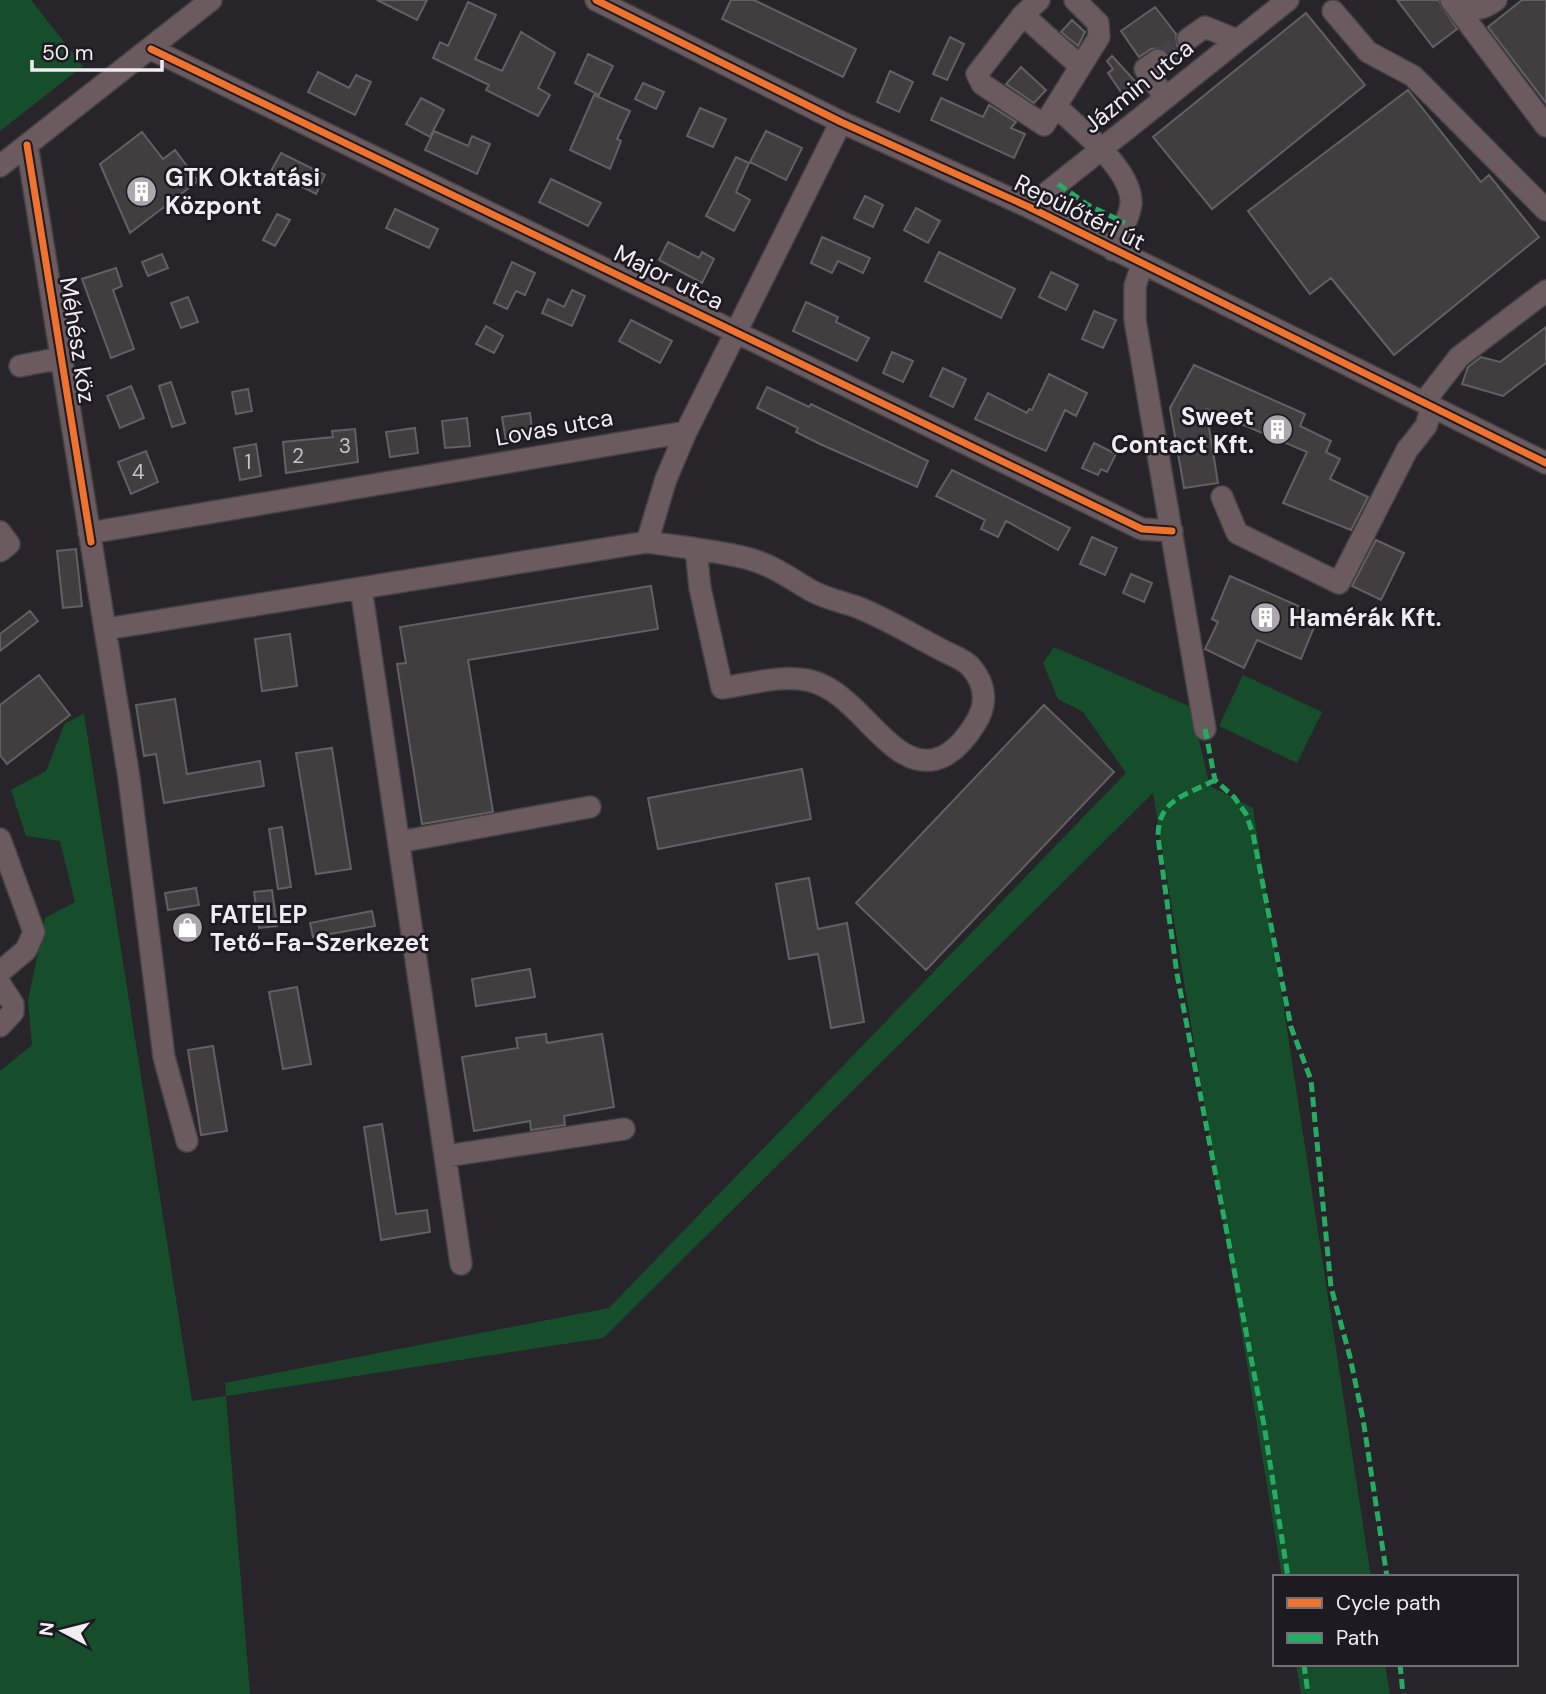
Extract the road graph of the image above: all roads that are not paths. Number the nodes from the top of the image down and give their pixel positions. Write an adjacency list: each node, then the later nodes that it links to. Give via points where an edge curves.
1 (211, 0): 12 (street)
2 (596, 0): 17 (street, Repülőtéri út)
3 (1039, 0): 9 (street)
4 (1075, 0): 14 (street, via 1100,29)
5 (1496, 0): 6 (street, via 1483,10 1466,9)
6 (1453, 1): 18 (street)
7 (1280, 2): 11 (street, Jázmin utca)
8 (1333, 11): 23 (street, via 1368,52 1413,76)
9 (1023, 15): 14 (street); 16 (street, via 979,71 979,80 1044,125)
10 (1188, 39): 11 (street, via 1205,27)
11 (1237, 40): 15 (street, Jázmin utca)
12 (150, 49): 19 (street); 27 (street, Major utca)
13 (1158, 61): 15 (street, via 1146,69)
14 (1080, 66): 16 (street)
15 (1165, 97): 20 (street, Jázmin utca)
16 (1057, 107): 20 (street)
17 (841, 122): 22 (street, Repülőtéri út); 27 (street)
18 (1546, 126)
19 (27, 145): 21 (street); 28 (street, Méhész köz)
20 (1100, 149): 22 (street, Jázmin utca); 24 (street, via 1122,174 1131,195)
21 (0, 166)
22 (1029, 207): 24 (street, Repülőtéri út)
23 (1546, 210)
24 (1113, 250): 25 (street, Repülőtéri út)
25 (1142, 264): 30 (street, Repülőtéri út); 34 (street, via 1135,286 1135,320)
26 (1546, 291): 30 (street, via 1459,357)
27 (737, 331): 31 (street); 34 (street, Major utca, via 1142,528)
28 (61, 358): 29 (street); 36 (street, Méhész köz)
29 (20, 366)
30 (1428, 404): 32 (street, Repülőtéri út); 33 (street, via 1426,426 1407,450 1339,583 1237,533)
31 (686, 432): 36 (street, Lovas utca); 37 (street)
32 (1546, 463)
33 (1223, 497)
34 (1171, 531): 42 (street)
35 (0, 533): 39 (street, via 9,544)
36 (90, 538): 41 (street, Méhész köz)
37 (647, 542): 38 (street); 40 (street)
38 (696, 549): 38 (street, via 763,563 968,664 985,696 981,715 949,754 931,760 912,758 892,747 838,693 812,681 787,678 722,688)
39 (0, 551)
40 (361, 588): 41 (street); 45 (street)
41 (106, 629): 50 (street, Méhész köz, via 164,1057)
42 (1205, 729)
43 (590, 807): 45 (street)
44 (0, 839): 46 (street, via 34,932 26,950)
45 (399, 842): 51 (street)
46 (0, 972)
47 (0, 984): 48 (street, via 13,1004 13,1012)
48 (0, 1026)
49 (624, 1129): 51 (street)
50 (187, 1141)
51 (446, 1156): 52 (street)
52 (461, 1264)

